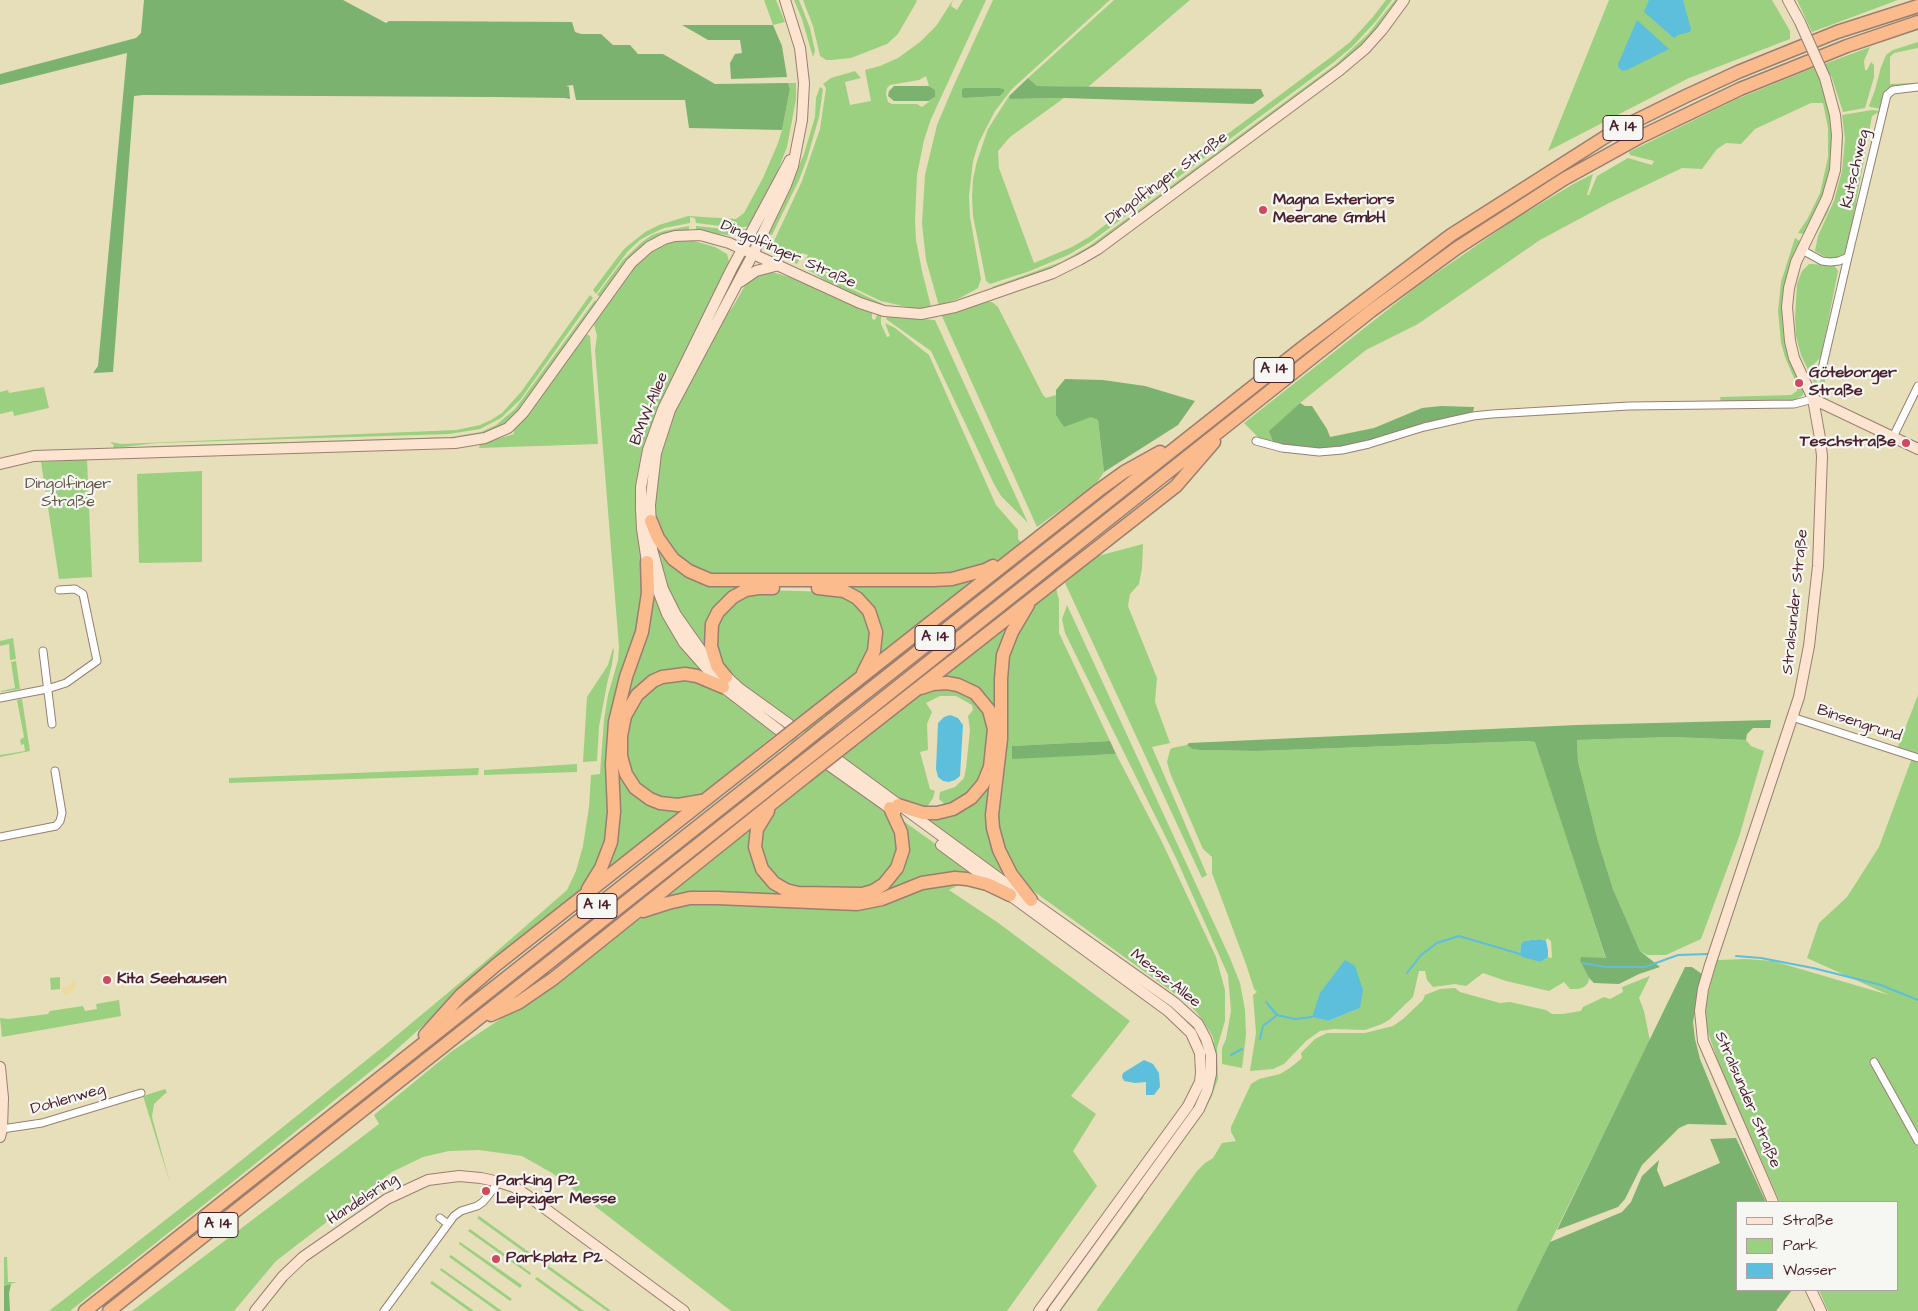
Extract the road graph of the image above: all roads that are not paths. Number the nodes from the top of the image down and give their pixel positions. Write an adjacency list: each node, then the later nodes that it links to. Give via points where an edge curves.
1 (786, 0): 7 (main road, BMW-Allee, via 800,48 804,78 804,104)
2 (1404, 0): 12 (main road, Dingolfinger Straße, via 1382,30 1340,70 1098,249 1053,273 955,307 920,314 889,313 868,306)
3 (1788, 0): 9 (main road, Stralsunder Straße, bridge, via 1825,78 1837,135 1836,163 1827,198)
4 (1918, 6): 18 (highway, A 14, via 1837,32 1738,72 1614,132 1451,235 1370,294)
5 (1918, 22): 17 (highway, A 14, via 1847,46 1740,89 1640,137 1564,179 1400,289)
6 (1918, 87): 11 (street, Kutschweg, via 1888,93)
7 (797, 147): 8 (main road, BMW-Allee); 10 (main road, BMW-Allee, via 786,185)
8 (742, 249): 10 (main road, Dingolfinger Straße); 22 (main road, Dingolfinger Straße, via 714,238 682,235 664,239 643,251 624,272 523,413 508,428 477,441 34,456); 25 (main road, BMW-Allee, via 662,409 652,437 641,487)
9 (1802, 250): 11 (street, via 1822,261 1839,261); 16 (main road, Stralsunder Straße, via 1789,288 1787,326 1794,358)
10 (753, 254): 12 (main road, Dingolfinger Straße); 13 (main road, BMW-Allee)
11 (1848, 257): 14 (street, Kutschweg)
12 (779, 265): 13 (main road, via 756,271)
13 (736, 286): 23 (main road, BMW-Allee, via 662,430 651,490)
14 (1822, 369)
15 (1918, 386): 19 (street)
16 (1813, 399): 19 (main road); 20 (street, via 1794,404 1629,406 1473,416 1369,444 1318,452); 34 (main road, Stralsunder Straße, via 1822,456 1818,566 1810,646)
17 (1230, 422): 27 (highway, via 1176,486); 48 (highway, A 14, bridge)
18 (1190, 436): 24 (highway, via 1124,472); 49 (highway, A 14, bridge)
19 (1893, 437): 21 (main road)
20 (1256, 441)
21 (1918, 448)
22 (0, 464)
23 (651, 521): 24 (highway, via 673,559 689,571 710,580 952,578 985,570); 30 (main road, BMW-Allee, via 652,549 663,589 676,615)
24 (1018, 552): 29 (highway)
25 (647, 562): 30 (main road, BMW-Allee, via 667,614 684,643); 45 (highway, via 648,593 642,632 615,722 611,842 601,868)
26 (59, 590): 31 (street, via 75,589 83,594 97,661 66,683)
27 (1036, 594): 32 (highway); 46 (highway, via 1018,620 1003,655 1001,739 992,815 999,850 1010,874)
28 (43, 651): 31 (street)
29 (860, 677): 30 (highway, via 874,651 876,632 869,611 857,598 844,590 758,588 733,597 718,612 712,624 711,646); 41 (highway, bridge)
30 (725, 682): 36 (main road); 41 (highway, via 673,674 653,681 637,695 625,716 621,756 626,774 635,788 644,796 669,805)
31 (47, 689): 33 (street); 35 (street)
32 (912, 692): 40 (highway, bridge); 42 (highway, via 933,684 947,683 975,694 989,710 994,729 990,767 983,784 971,798 954,809 937,813)
33 (0, 698)
34 (1792, 716): 37 (street, Binsengrund); 56 (main road, Stralsunder Straße, via 1710,965 1700,1011 1703,1041)
35 (52, 724)
36 (785, 727)
37 (1918, 758)
38 (834, 763): 42 (main road, Messe-Allee)
39 (56, 771): 43 (street, via 62,813 56,826)
40 (780, 797): 42 (highway, via 757,829 756,853 762,869 770,878 786,890 798,893 862,894 884,884 897,868 903,850); 47 (highway)
41 (706, 799): 45 (highway)
42 (894, 807): 44 (main road, Messe-Allee); 46 (main road, Messe-Allee)
43 (0, 836)
44 (1010, 895): 47 (highway, via 988,884 956,878 922,883 882,900 857,904 690,898); 65 (main road, Messe-Allee, via 1182,1023 1197,1044 1201,1063 1200,1082 1188,1106)
45 (583, 897): 49 (highway, via 461,995)
46 (1030, 900): 66 (main road, Messe-Allee, via 1189,1015 1198,1024 1211,1055 1210,1083 1199,1109)
47 (633, 915): 48 (highway, via 518,1003)
48 (471, 1025): 61 (highway, A 14)
49 (410, 1052): 60 (highway, A 14)
50 (1874, 1062): 54 (street)
51 (0, 1067): 53 (main road, via 3,1098)
52 (141, 1093): 53 (street, Dohlenweg)
53 (1, 1133)
54 (1918, 1141)
55 (499, 1182): 58 (street, via 484,1202 461,1211); 62 (main road, Handelsring, via 444,1176 387,1199 303,1257); 64 (main road, Handelsring, via 528,1196)
56 (1773, 1201)
57 (440, 1218): 58 (street)
58 (448, 1224): 63 (street)
59 (1812, 1291): 67 (main road)
60 (85, 1311)
61 (110, 1311)
62 (255, 1311)
63 (384, 1311)
64 (684, 1311)
65 (1039, 1311)
66 (1053, 1311)
67 (1821, 1311)

